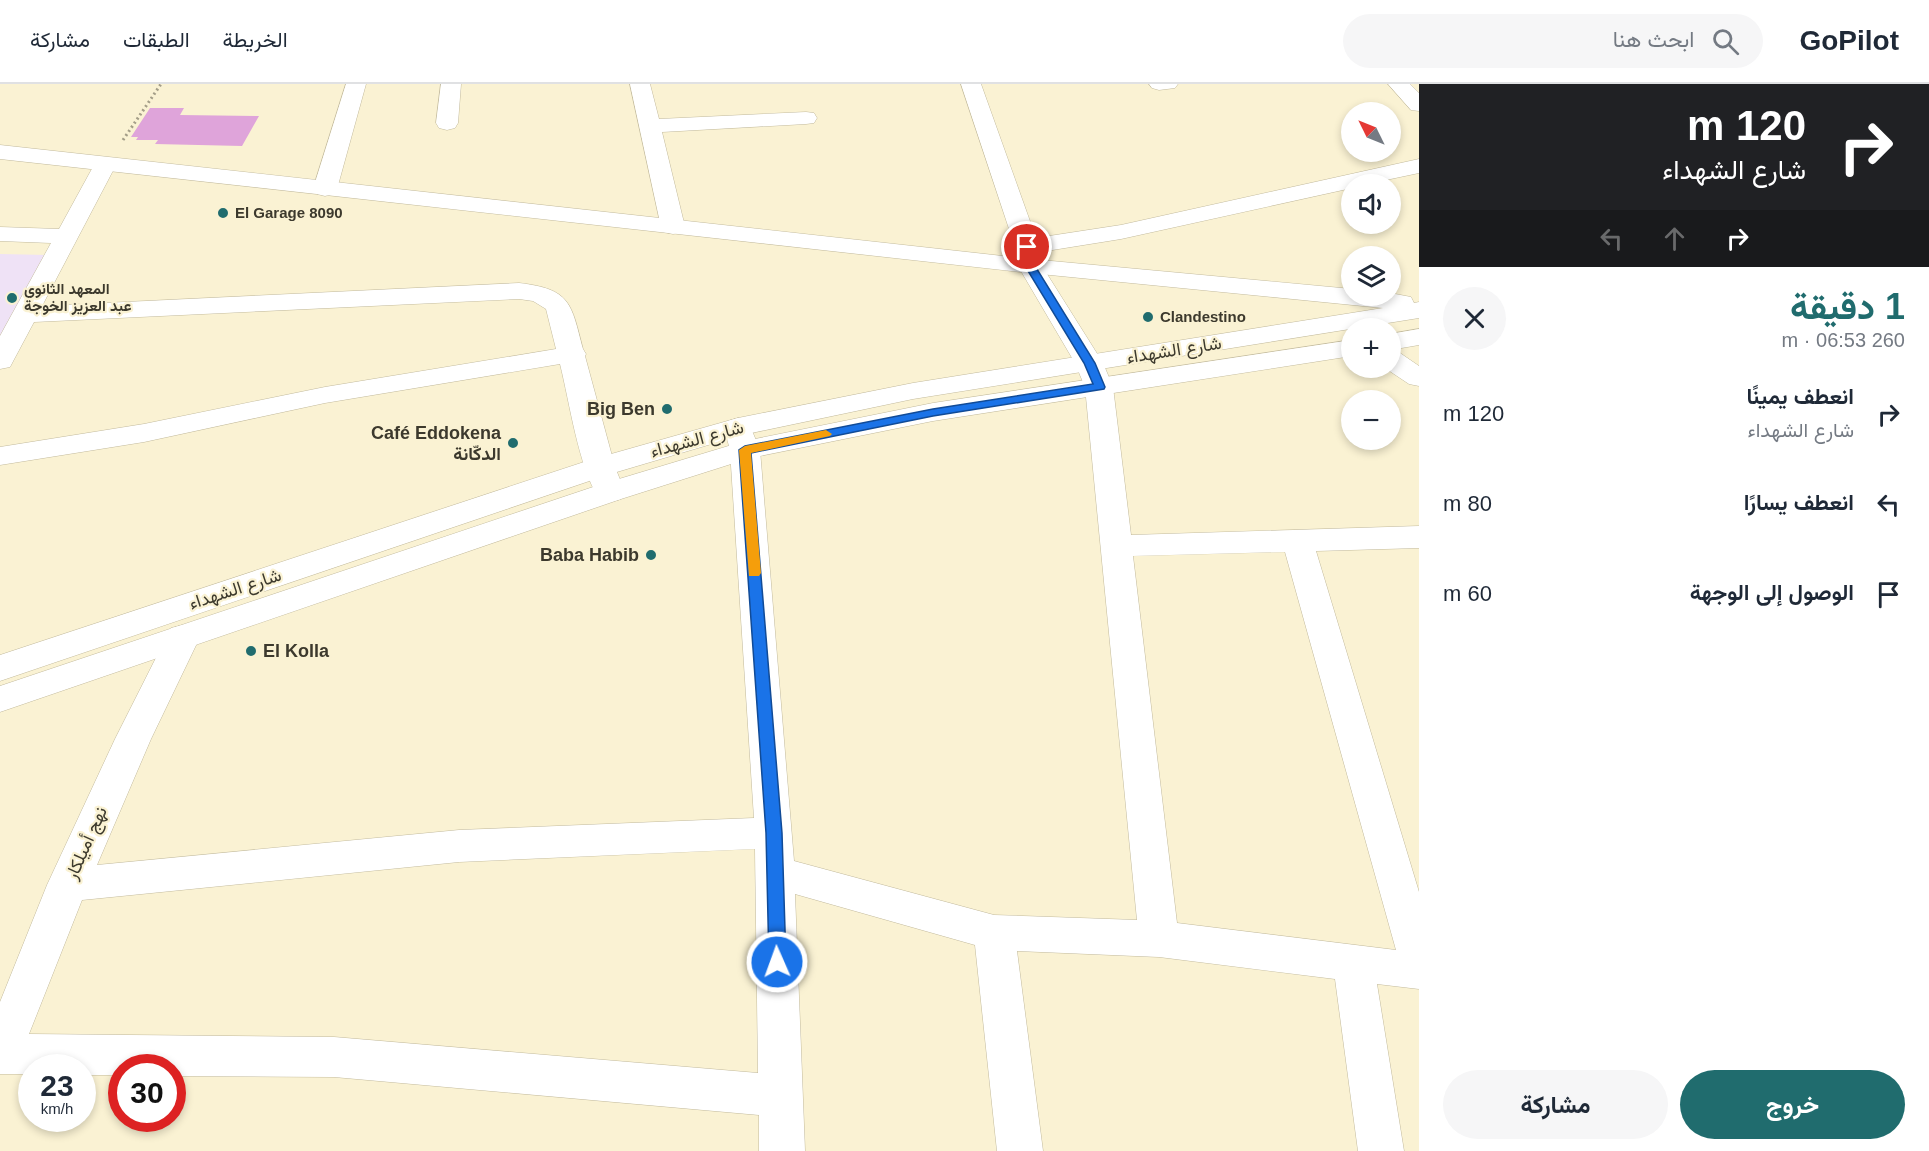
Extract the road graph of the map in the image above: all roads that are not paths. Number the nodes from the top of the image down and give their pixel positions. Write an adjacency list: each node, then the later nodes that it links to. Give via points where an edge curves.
1 (356, 84): 15 (street)
2 (451, 84): 10 (street)
3 (640, 84): 11 (street)
4 (971, 84): 19 (street)
5 (1159, 84): 6 (street)
6 (1168, 84)
7 (1398, 84): 8 (street)
8 (1419, 105)
9 (806, 118): 11 (street)
10 (447, 123)
11 (651, 126): 16 (street)
12 (0, 152): 13 (street)
13 (105, 165): 15 (street); 18 (street)
14 (1419, 166): 19 (street)
15 (325, 189): 16 (street)
16 (673, 227): 19 (street)
17 (0, 234): 18 (street)
18 (66, 236): 22 (street)
19 (1029, 256): 20 (street); 29 (street)
20 (1419, 304)
21 (1419, 310): 29 (street, شارع الشهداء)
22 (26, 315): 26 (street, via 519,291 553,300); 27 (street)
23 (1419, 337): 24 (street)
24 (1401, 340)
25 (1341, 350): 29 (street, شارع الشهداء)
26 (573, 354): 32 (street, via 325,395 144,433); 33 (street)
27 (0, 361)
28 (1401, 366): 30 (street)
29 (1094, 375): 31 (street, شارع الشهداء, via 1015,387 933,412); 36 (street)
30 (1419, 378)
31 (741, 439): 33 (street, شارع الشهداء); 40 (street)
32 (0, 456)
33 (605, 479): 37 (street, شارع الشهداء); 38 (street, شارع الشهداء)
34 (1419, 537): 35 (street)
35 (1297, 540): 36 (street); 45 (street)
36 (1116, 546): 44 (street)
37 (183, 637): 39 (street, شارع الشهداء); 42 (street, نهج أميلكار, via 142,717)
38 (0, 668)
39 (0, 699)
40 (774, 833): 41 (street); 42 (street, via 459,846)
41 (775, 872): 43 (street); 49 (street)
42 (67, 885): 48 (street, نهج أميلكار)
43 (994, 933): 44 (street); 51 (street)
44 (1159, 939): 46 (street)
45 (1419, 960)
46 (1353, 962): 47 (street); 52 (street)
47 (1419, 971)
48 (0, 1054): 49 (street, via 334,1057)
49 (781, 1096): 50 (street)
50 (782, 1151)
51 (1020, 1151)
52 (1381, 1151)

